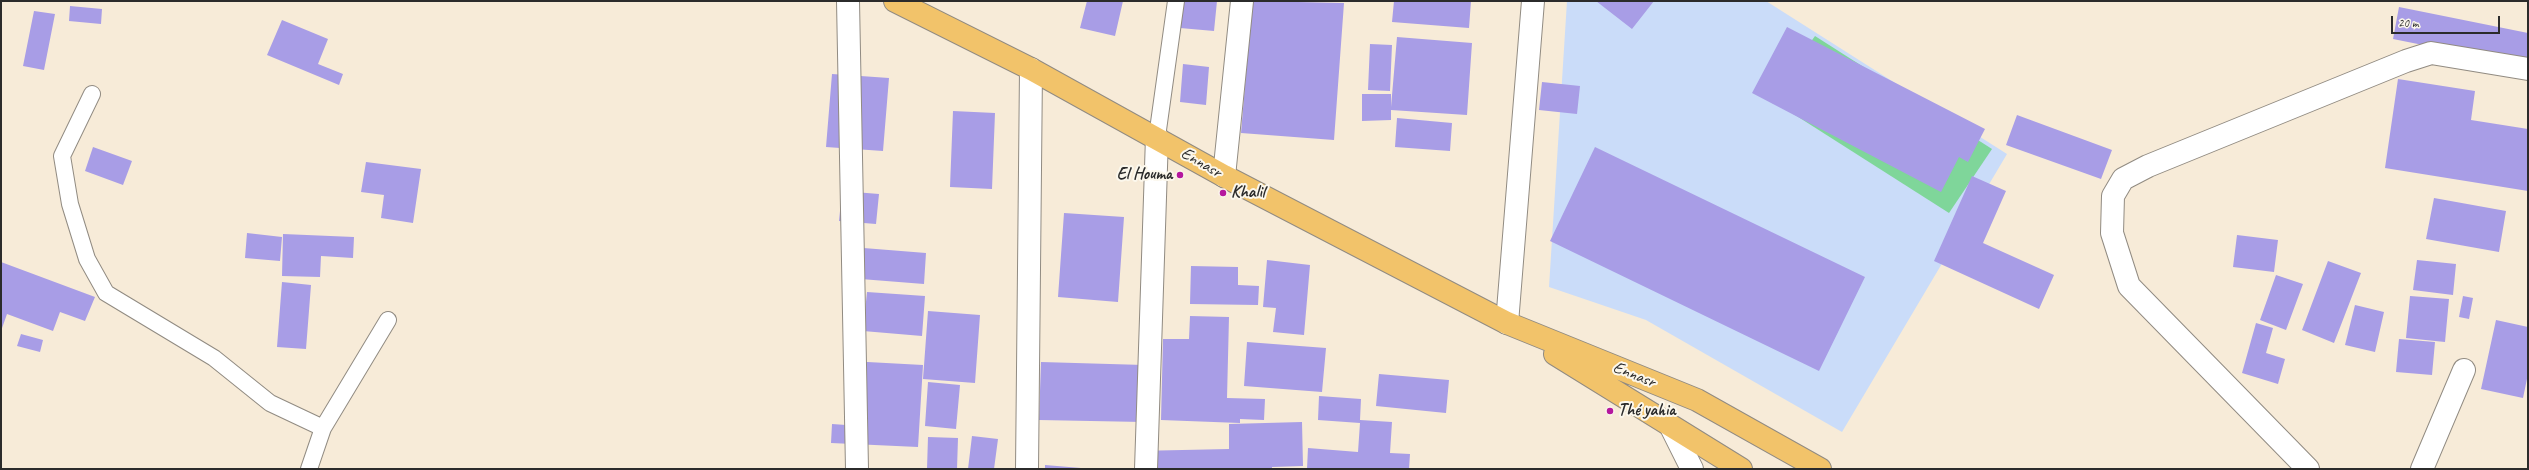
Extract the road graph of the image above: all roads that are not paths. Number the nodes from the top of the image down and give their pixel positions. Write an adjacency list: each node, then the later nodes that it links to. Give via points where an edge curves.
1 (848, 1): 17 (street)
2 (895, 1): 7 (main road, Ennasr)
3 (1176, 1): 9 (lane)
4 (1242, 1): 10 (street)
5 (1533, 1): 12 (street)
6 (2528, 69): 23 (street, via 2431,53 2148,166 2123,179 2113,196 2112,233 2129,286)
7 (1030, 70): 9 (main road, Ennasr); 18 (street)
8 (92, 94): 15 (lane, via 62,156 70,204 87,258 106,294 214,358 270,403)
9 (1156, 137): 10 (main road, Ennasr); 19 (street)
10 (1224, 176): 12 (main road, Ennasr)
11 (388, 320): 15 (lane)
12 (1507, 323): 14 (main road, Ennasr); 22 (main road, Ennasr, via 1697,400)
13 (2464, 370): 24 (street)
14 (1671, 427): 20 (street); 21 (main road, Ennasr)
15 (323, 428): 16 (lane)
16 (309, 469)
17 (857, 469)
18 (1027, 469)
19 (1146, 469)
20 (1692, 469)
21 (1741, 469)
22 (1820, 469)
23 (2308, 469)
24 (2422, 469)

